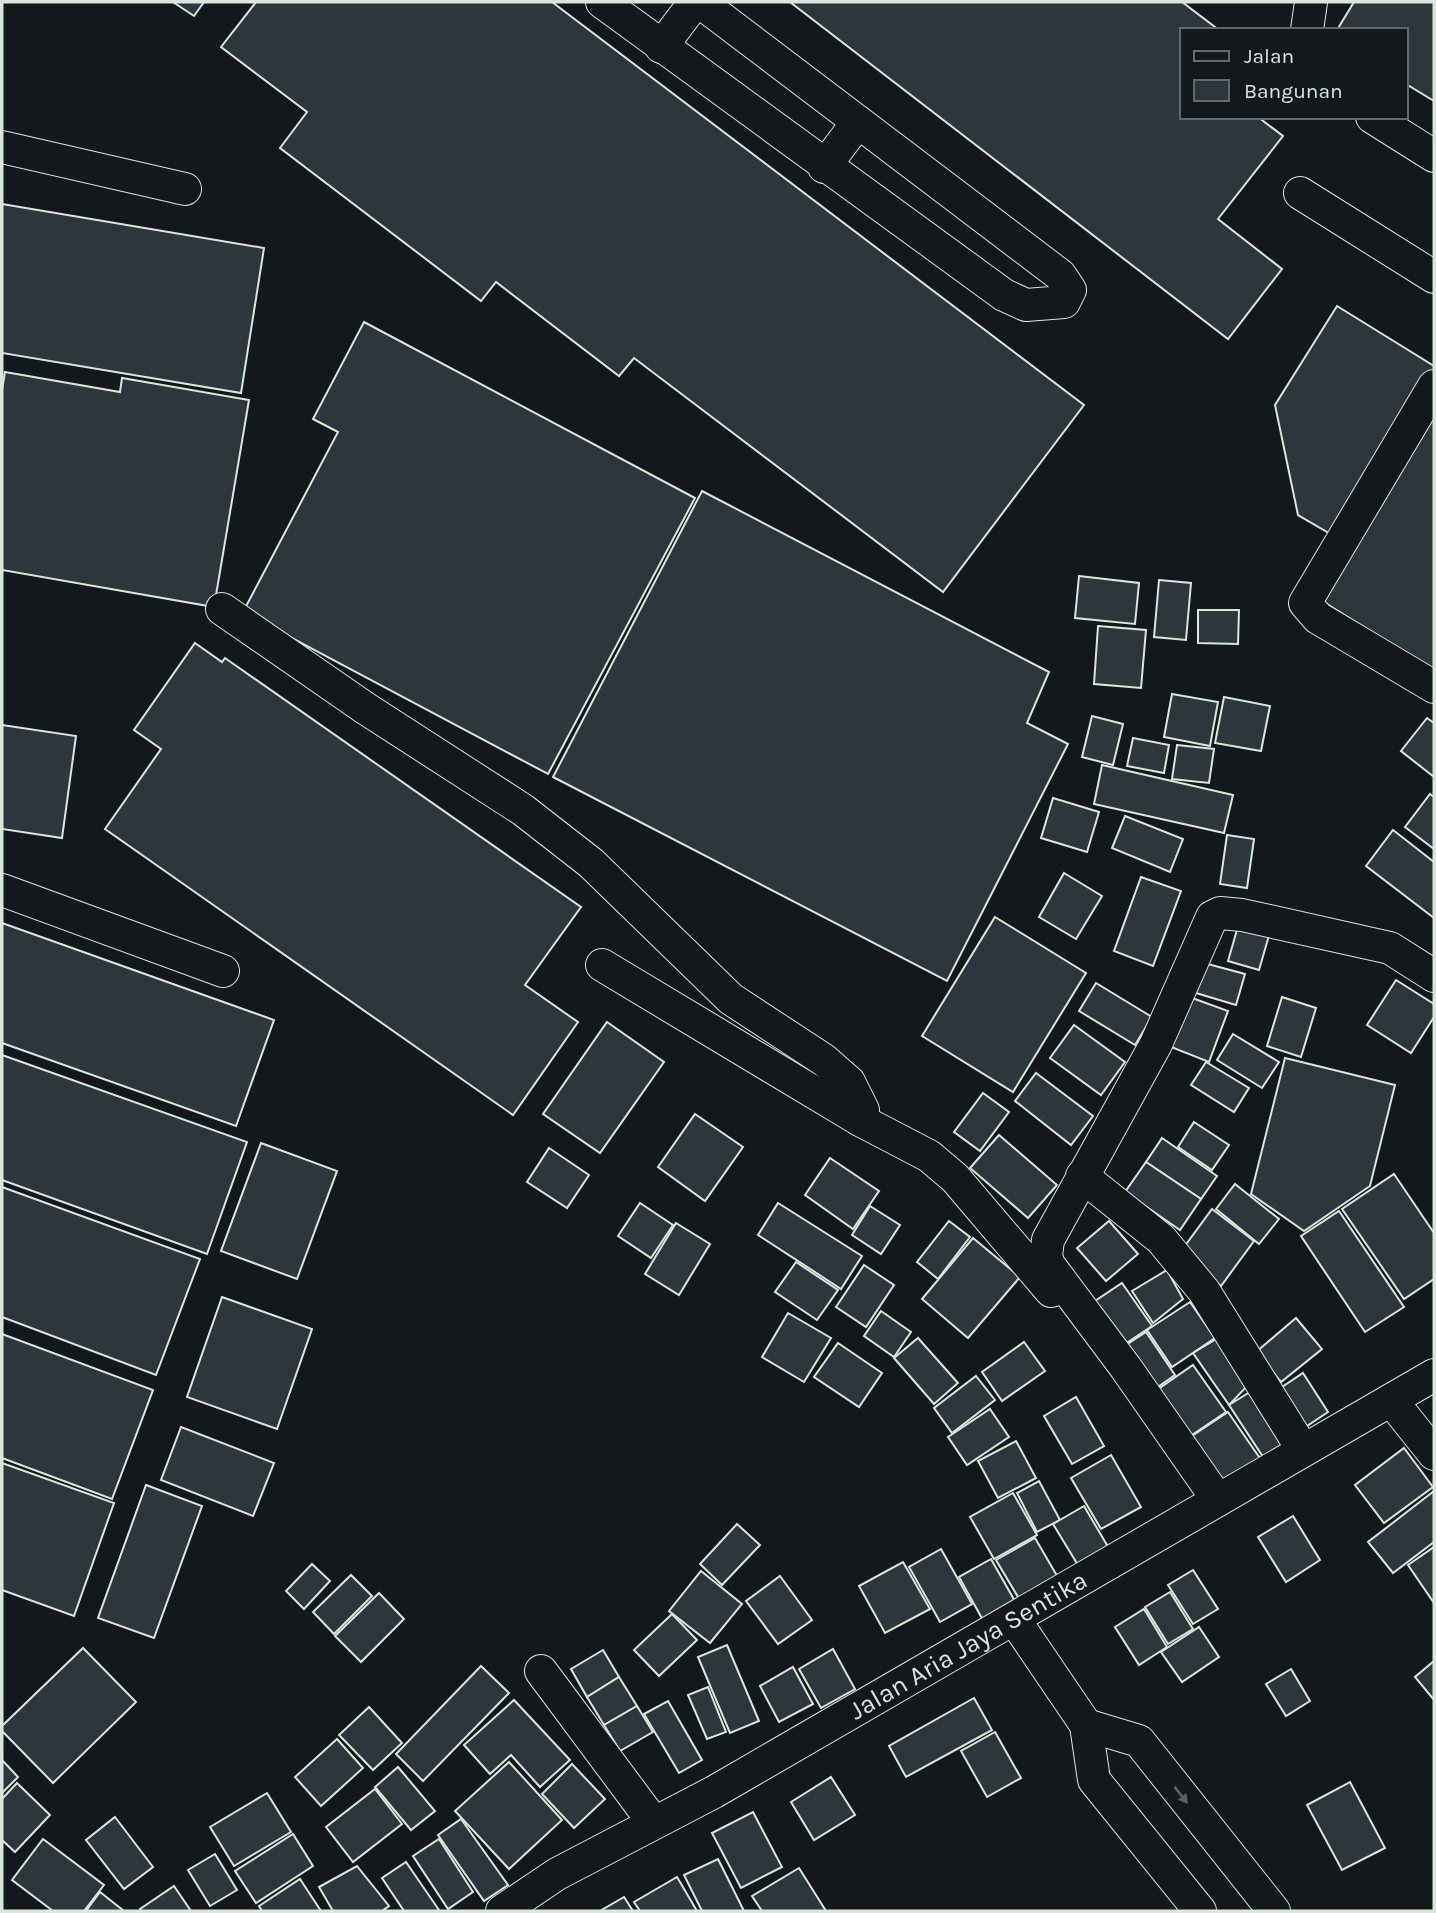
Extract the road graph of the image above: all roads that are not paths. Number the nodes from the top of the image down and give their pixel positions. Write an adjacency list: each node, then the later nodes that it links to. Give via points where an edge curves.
1 (602, 2): 5 (street)
2 (698, 2): 5 (street); 7 (street)
3 (1311, 2): 4 (street)
4 (1307, 28)
5 (661, 47): 10 (street)
6 (1376, 119): 9 (street)
7 (858, 122): 10 (street); 10 (street, via 1060,275 1070,290 1064,302 1026,305 1004,295)
8 (2, 147): 11 (street)
9 (1434, 156)
10 (824, 167)
11 (185, 189)
12 (1300, 192): 13 (street)
13 (1434, 277)
14 (1434, 386): 16 (street, via 1305,603 1318,618)
15 (222, 609): 21 (street, via 523,810 591,863 730,999 824,1060 849,1082 863,1110)
16 (1434, 687)
17 (2, 890): 19 (street)
18 (601, 965): 21 (street)
19 (223, 971)
20 (1434, 976): 22 (street, via 1390,948 1242,915 1212,917 1156,1044)
21 (860, 1120): 27 (street, via 929,1156 955,1178 1119,1374)
22 (1082, 1176): 25 (street, via 1161,1239 1195,1281); 27 (street, via 1048,1240 1049,1265 1126,1368)
23 (1434, 1376): 24 (street, Jalan Aria Jaya Sentika)
24 (1391, 1400): 25 (street, Jalan Aria Jaya Sentika); 26 (street)
25 (1303, 1450): 27 (street, Jalan Aria Jaya Sentika)
26 (1434, 1454)
27 (1210, 1505): 28 (street, Jalan Aria Jaya Sentika)
28 (1014, 1619): 30 (street); 31 (street, Jalan Aria Jaya Sentika)
29 (541, 1671): 31 (street)
30 (1086, 1725): 33 (street, via 1094,1780); 34 (street, one-way to 34, via 1139,1741)
31 (654, 1823): 32 (street, Jalan Aria Jaya Sentika, via 557,1874)
32 (502, 1911)
33 (1200, 1911)
34 (1274, 1911)

